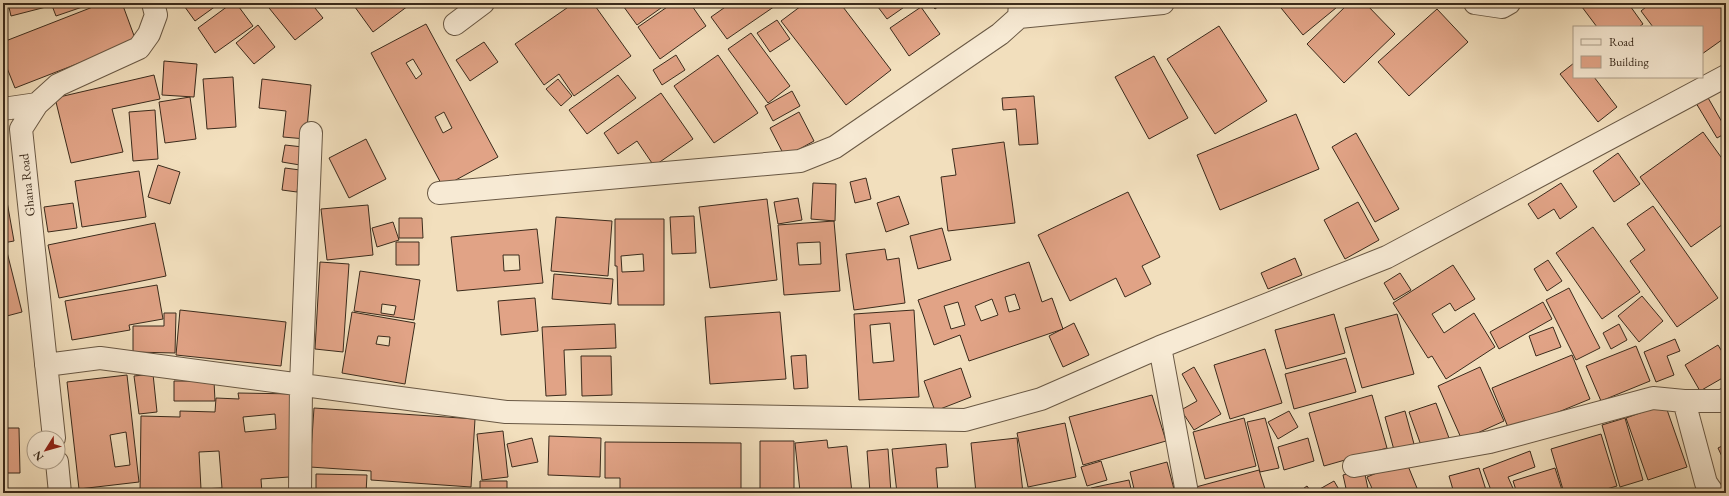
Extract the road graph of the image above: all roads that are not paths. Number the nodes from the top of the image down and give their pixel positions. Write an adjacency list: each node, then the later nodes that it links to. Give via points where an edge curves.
1 (152, 3): 9 (street, Ghana Road, via 156,15 149,34 139,48 58,85)
2 (483, 3): 7 (street)
3 (1163, 3): 6 (street)
4 (1475, 3): 5 (street, via 1502,8)
5 (1509, 3)
6 (1019, 10): 12 (street, via 1000,34 835,147 800,161)
7 (455, 24)
8 (1726, 76): 13 (street, via 1387,258)
9 (37, 104): 10 (street); 14 (street, Ghana Road, via 21,129)
10 (3, 109)
11 (311, 133): 15 (street)
12 (439, 193)
13 (1160, 347): 15 (street, via 1041,399 965,420 506,412); 21 (street)
14 (46, 365): 15 (street, via 100,358); 18 (street, Ghana Road)
15 (301, 385): 20 (street)
16 (1726, 399): 17 (street)
17 (1684, 401): 19 (street, via 1653,398 1490,442); 22 (street, via 1706,482)
18 (53, 430)
19 (1354, 466)
20 (300, 488)
21 (1187, 493)
22 (1713, 493)

